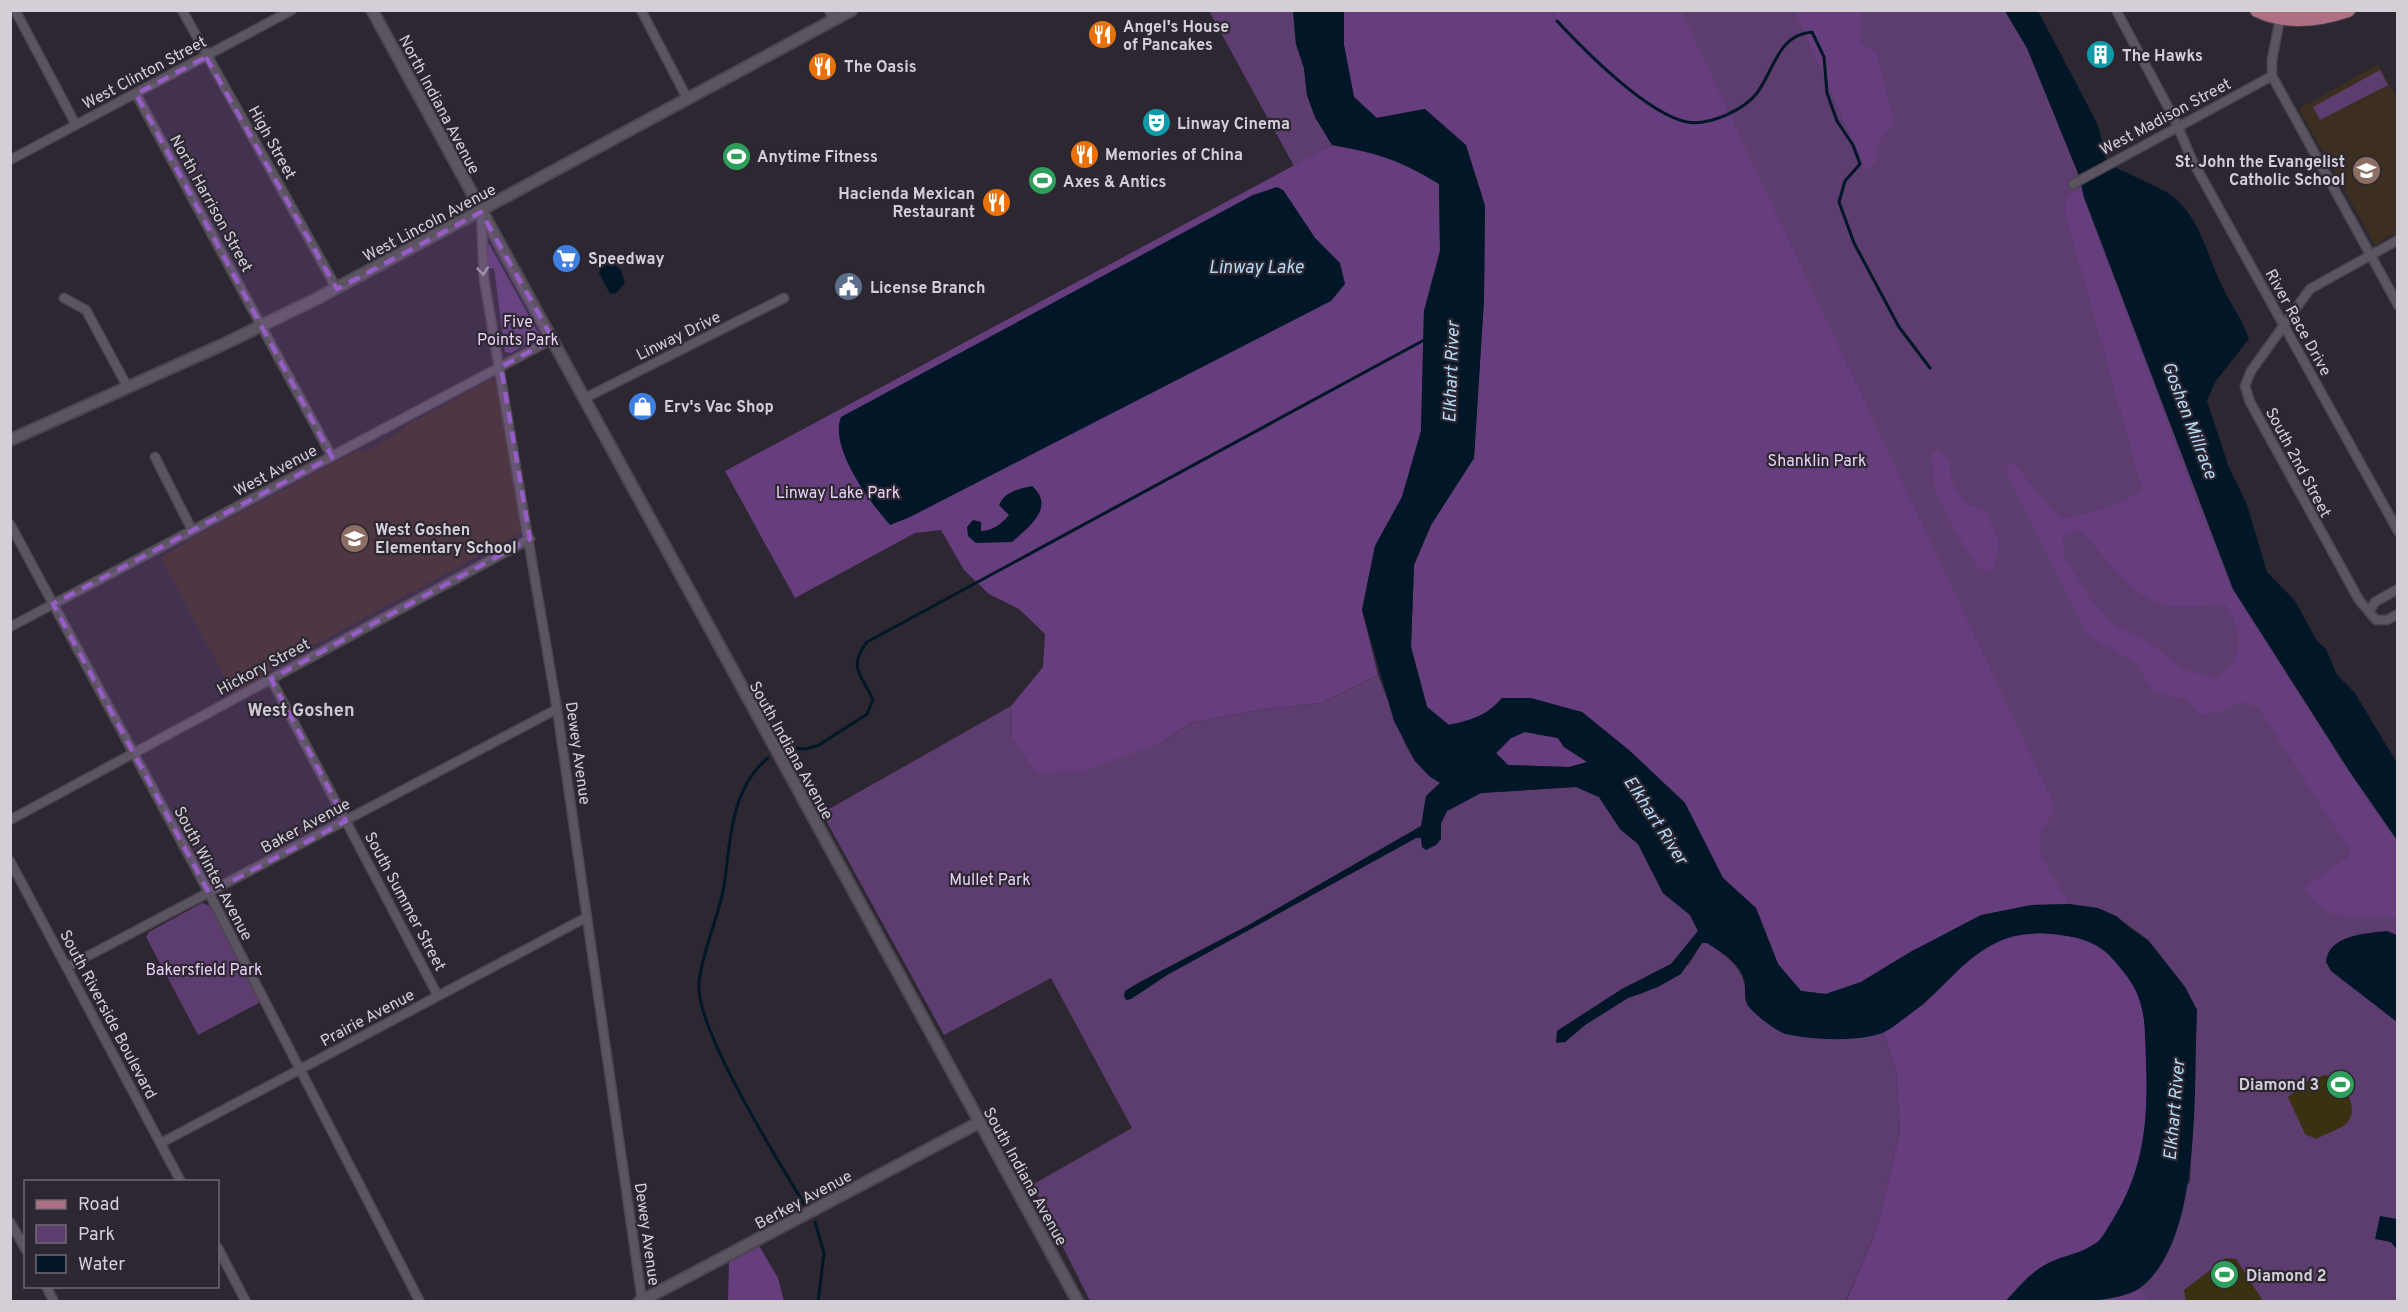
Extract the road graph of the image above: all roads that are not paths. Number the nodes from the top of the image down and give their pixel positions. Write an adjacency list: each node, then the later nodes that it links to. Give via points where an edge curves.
1 (15, 10): 16 (street)
2 (182, 10): 12 (street, High Street)
3 (292, 10): 12 (street, West Clinton Street)
4 (372, 10): 20 (street, North Indiana Avenue)
5 (641, 10): 15 (street)
6 (852, 10): 10 (street, West Lincoln Avenue)
7 (2116, 10): 17 (street, River Race Drive)
8 (2257, 10): 11 (main road)
9 (2348, 10): 11 (main road, via 2306,20)
10 (832, 15): 15 (street, West Lincoln Avenue)
11 (2280, 18): 13 (street)
12 (206, 57): 14 (street, West Clinton Street); 23 (street, High Street, via 214,65)
13 (2272, 76): 17 (street, West Madison Street); 22 (street)
14 (136, 94): 16 (street, West Clinton Street); 28 (street, North Harrison Street)
15 (688, 100): 20 (street, West Lincoln Avenue)
16 (75, 126): 18 (street, West Clinton Street)
17 (2178, 126): 19 (street, West Madison Street); 27 (street, River Race Drive, via 2192,160)
18 (10, 160)
19 (2076, 182)
20 (481, 212): 23 (street, West Lincoln Avenue); 29 (street, South Indiana Avenue); 30 (street, Dewey Avenue, one-way to 30, via 484,279)
21 (2397, 240): 22 (street, South 2nd Street)
22 (2369, 255): 26 (street); 27 (street, South 2nd Street, via 2310,289)
23 (337, 289): 28 (street, West Lincoln Avenue)
24 (64, 298): 31 (street, via 86,310)
25 (784, 298): 32 (street, Linway Drive)
26 (2397, 305)
27 (2283, 325): 38 (street, River Race Drive); 42 (street, South 2nd Street, via 2251,371 2246,393 2350,586)
28 (262, 327): 31 (street, West Lincoln Avenue); 35 (street, North Harrison Street)
29 (553, 339): 30 (street, West Avenue); 32 (street, South Indiana Avenue)
30 (501, 367): 35 (street, West Avenue); 39 (street, Dewey Avenue)
31 (127, 386): 33 (street, West Lincoln Avenue)
32 (585, 398): 56 (street, South Indiana Avenue)
33 (10, 441)
34 (155, 457): 37 (street)
35 (332, 457): 37 (street, West Avenue)
36 (10, 524): 41 (street, South Winter Avenue)
37 (192, 530): 41 (street, West Avenue)
38 (2397, 531)
39 (530, 538): 45 (street, Hickory Street); 46 (street, Dewey Avenue)
40 (2397, 589): 42 (street, via 2375,602)
41 (53, 604): 44 (street, West Avenue); 47 (street, South Winter Avenue)
42 (2370, 610): 43 (street, via 2372,617 2380,621)
43 (2397, 614)
44 (10, 627)
45 (271, 679): 47 (street, Hickory Street); 49 (street, South Summer Street)
46 (557, 709): 49 (street, Baker Avenue); 52 (street, Dewey Avenue)
47 (133, 754): 48 (street, Hickory Street); 51 (street, South Winter Avenue)
48 (10, 820)
49 (346, 821): 51 (street, Baker Avenue); 54 (street, South Summer Street)
50 (10, 861): 53 (street, South Riverside Boulevard)
51 (209, 893): 53 (street, Baker Avenue); 55 (street, South Winter Avenue)
52 (588, 917): 54 (street, Prairie Avenue); 63 (street, Dewey Avenue)
53 (67, 967): 57 (street, South Riverside Boulevard)
54 (438, 996): 55 (street, Prairie Avenue)
55 (301, 1069): 57 (street, Prairie Avenue); 66 (street, South Winter Avenue)
56 (980, 1122): 63 (street, Berkey Avenue); 67 (street, South Indiana Avenue)
57 (161, 1143): 58 (street, South Riverside Boulevard)
58 (181, 1180)
59 (10, 1222): 60 (street)
60 (24, 1246)
61 (219, 1250): 65 (street)
62 (47, 1288): 64 (street)
63 (640, 1301)
64 (54, 1302)
65 (246, 1302)
66 (420, 1302)
67 (1078, 1302)

